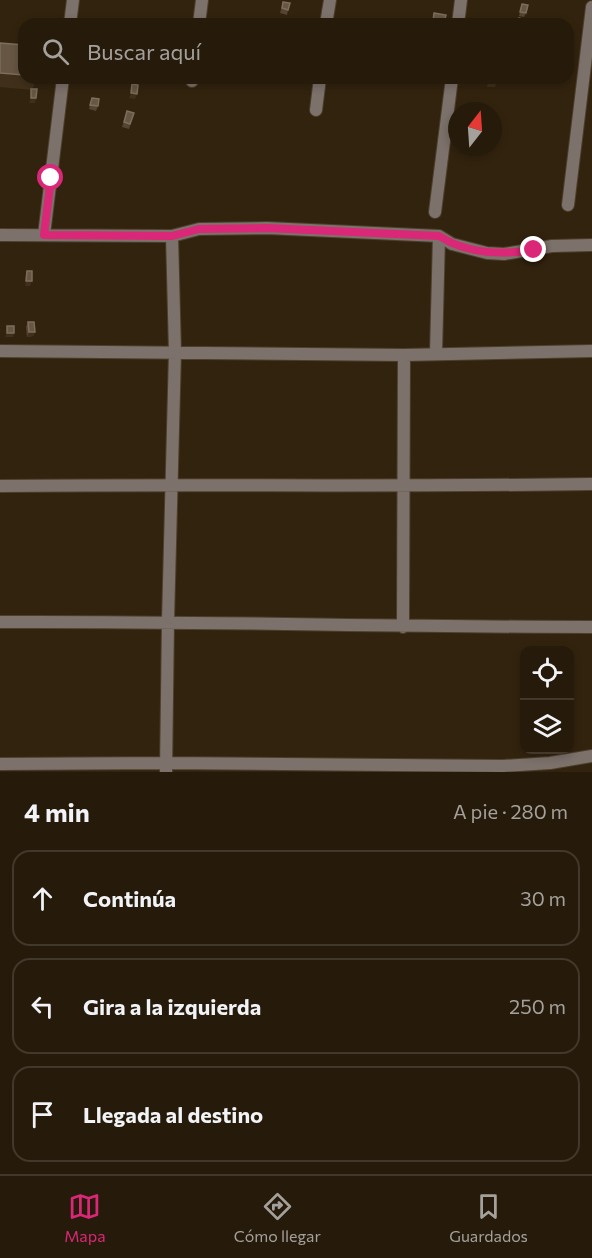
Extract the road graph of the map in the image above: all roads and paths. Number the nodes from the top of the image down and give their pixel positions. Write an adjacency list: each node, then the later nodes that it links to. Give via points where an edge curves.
1 (73, 0): 6 (street)
2 (202, 0): 7 (street)
3 (330, 0): 8 (street)
4 (461, 0): 9 (street)
5 (592, 7): 14 (street)
6 (71, 18)
7 (200, 18)
8 (328, 18)
9 (460, 18)
10 (62, 84): 17 (street)
11 (319, 84): 13 (street)
12 (451, 84): 15 (street)
13 (316, 110)
14 (568, 205)
15 (435, 212)
16 (0, 235): 17 (street)
17 (44, 235): 18 (street)
18 (172, 236): 19 (street, via 199,229 267,228); 23 (street)
19 (439, 236): 20 (street, via 452,244 496,253); 24 (street)
20 (592, 245)
21 (0, 351): 23 (street)
22 (592, 351): 24 (street)
23 (175, 352): 25 (street); 26 (street)
24 (436, 353): 25 (street)
25 (404, 355): 29 (street)
26 (171, 484): 28 (street); 29 (street); 30 (street)
27 (592, 484): 29 (street)
28 (0, 486)
29 (403, 487): 32 (street)
30 (168, 621): 31 (street); 32 (street); 36 (street)
31 (0, 622)
32 (403, 627): 33 (street)
33 (592, 627)
34 (592, 756): 36 (street, via 503,766)
35 (0, 764): 36 (street)
36 (166, 767)

